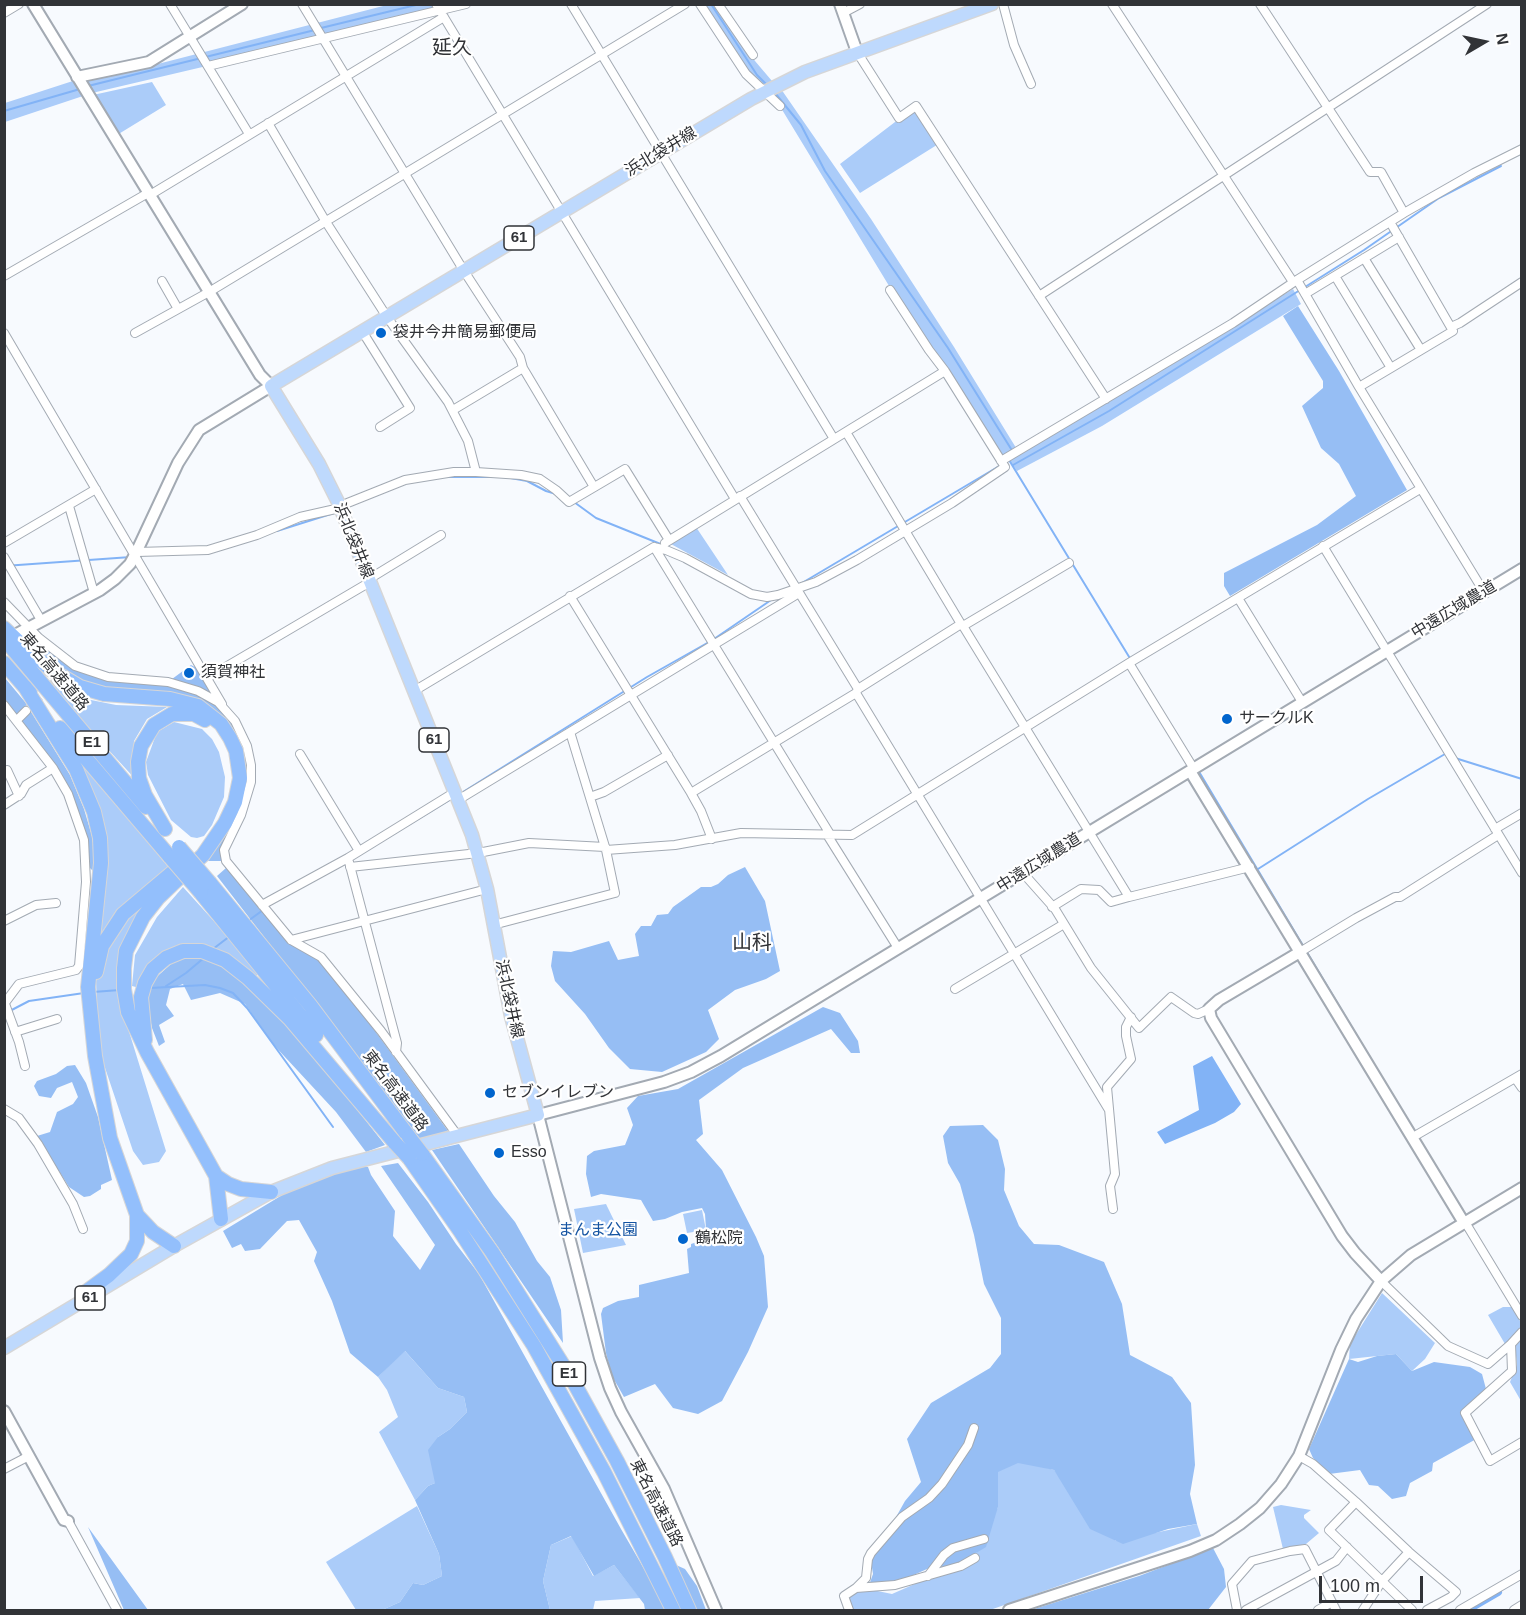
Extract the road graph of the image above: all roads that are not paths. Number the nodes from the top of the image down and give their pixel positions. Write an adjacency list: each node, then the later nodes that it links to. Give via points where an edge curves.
1 (19, 4): 19 (street)
2 (33, 4): 27 (street)
3 (170, 4): 20 (street)
4 (242, 4): 20 (street)
5 (302, 4): 21 (street)
6 (466, 4): 18 (street)
7 (571, 4): 23 (street)
8 (685, 4): 23 (street)
9 (700, 4): 29 (street, via 746,74)
10 (718, 4): 24 (street)
11 (860, 4): 17 (street)
12 (992, 4): 22 (main road, 浜北袋井線 / 61)
13 (1003, 4): 28 (street)
14 (1112, 4): 38 (street)
15 (1260, 4): 31 (street)
16 (1487, 4): 31 (street)
17 (841, 9): 22 (street)
18 (440, 11): 21 (street); 26 (street); 32 (street)
19 (4, 13)
20 (190, 37): 25 (street); 27 (street, via 149,62)
21 (322, 39): 25 (street); 26 (street)
22 (857, 52): 29 (main road, 浜北袋井線 / 61); 55 (street, via 899,118 916,106)
23 (602, 55): 32 (street); 36 (street)
24 (753, 55)
25 (208, 66): 34 (street)
26 (346, 76): 33 (street); 37 (street)
27 (77, 77): 39 (street)
28 (1030, 84)
29 (769, 89): 30 (street); 36 (main road, 浜北袋井線 / 61)
30 (780, 106)
31 (1328, 109): 38 (street); 41 (street, via 1370,172 1381,172)
32 (503, 114): 37 (street); 40 (street)
33 (268, 123): 34 (street); 42 (street)
34 (249, 134): 39 (street)
35 (1521, 149): 41 (street)
36 (660, 152): 40 (main road, 浜北袋井線 / 61); 72 (street)
37 (405, 173): 42 (street); 46 (street)
38 (1223, 176): 50 (street); 55 (street)
39 (149, 194): 47 (street); 53 (street)
40 (562, 212): 46 (main road, 浜北袋井線 / 61); 78 (street)
41 (1404, 213): 43 (street)
42 (326, 222): 53 (street); 57 (street)
43 (1390, 222): 44 (street); 50 (street)
44 (1399, 237): 45 (street); 58 (street)
45 (1364, 258): 48 (street); 62 (street)
46 (464, 271): 57 (main road, 浜北袋井線 / 61); 63 (street, via 520,357)
47 (4, 276)
48 (1335, 276): 54 (street); 64 (street)
49 (162, 281): 56 (street)
50 (1295, 281): 54 (street); 68 (street)
51 (1521, 282): 58 (street)
52 (890, 290): 65 (street)
53 (209, 292): 56 (street); 66 (street, via 260,375)
54 (1305, 294): 67 (street)
55 (1039, 296): 68 (street)
56 (178, 309): 61 (street)
57 (387, 317): 59 (main road, 浜北袋井線 / 61); 69 (street)
58 (1451, 327): 62 (street, via 1453,331)
59 (362, 332): 66 (main road, 浜北袋井線 / 61); 70 (street, via 410,408)
60 (4, 333): 76 (street)
61 (135, 333)
62 (1421, 350): 64 (street)
63 (523, 368): 69 (street); 75 (street)
64 (1391, 368): 67 (street)
65 (945, 371): 71 (street); 73 (street)
66 (271, 386): 80 (main road, 浜北袋井線 / 61, via 319,464); 87 (street, via 199,430 178,463)
67 (1359, 387): 77 (street)
68 (1106, 399): 73 (street)
69 (453, 410): 74 (street)
70 (380, 428)
71 (846, 432): 72 (street); 81 (street)
72 (834, 439): 78 (street)
73 (1001, 461): 81 (street, via 1005,467)
74 (477, 472): 75 (street, via 540,479 569,502); 80 (street, via 405,480)
75 (594, 487): 83 (street, via 625,469)
76 (96, 489): 79 (street); 87 (street)
77 (1420, 489): 85 (street); 93 (street)
78 (738, 498): 83 (street); 92 (street)
79 (69, 506): 84 (street); 94 (street)
80 (340, 507): 87 (street, via 208,550); 91 (main road, 浜北袋井線 / 61)
81 (906, 531): 92 (street); 99 (street)
82 (441, 535): 91 (street)
83 (669, 540): 86 (street)
84 (4, 543)
85 (1323, 546): 96 (street); 103 (street)
86 (656, 547): 92 (street, via 686,558 751,594 767,597); 95 (street); 102 (street)
87 (136, 554): 94 (street, via 115,579); 108 (street)
88 (4, 557): 98 (street)
89 (1069, 563): 99 (street)
90 (1521, 569): 93 (street, 中遠広域農道)
91 (369, 580): 108 (street); 110 (main road, 浜北袋井線 / 61)
92 (797, 591): 102 (street); 111 (street)
93 (1484, 592): 103 (street, 中遠広域農道)
94 (94, 593): 98 (street)
95 (570, 596): 110 (street); 112 (street)
96 (1238, 598): 105 (street); 113 (street)
97 (4, 602): 100 (street)
98 (41, 620): 100 (street)
99 (962, 625): 111 (street); 118 (street)
100 (29, 627): 101 (street); 106 (street)
101 (8, 634): 133 (highway, 東名高速道路 / E1); 168 (highway, via 46,666 80,687 104,694 170,699 198,706 221,724 236,751 240,778 225,823 204,855 143,917 126,951 124,989 128,1012)
102 (713, 644): 112 (street); 120 (street)
103 (1387, 651): 113 (street, 中遠広域農道); 135 (street)
104 (4, 663): 109 (highway, 東名高速道路 / E1)
105 (1129, 663): 118 (street); 124 (street)
106 (72, 664): 107 (street); 116 (street, via 108,677 182,685 210,697)
107 (64, 672)
108 (207, 678): 116 (street)
109 (25, 687): 140 (highway, 東名高速道路 / E1); 166 (highway, via 76,769 100,838 101,863 88,987)
110 (414, 691): 129 (main road, 浜北袋井線 / 61)
111 (857, 691): 120 (street); 127 (street)
112 (631, 694): 119 (street); 122 (street)
113 (1302, 702): 124 (street, 中遠広域農道)
114 (4, 705): 117 (street)
115 (26, 711): 117 (street)
116 (226, 711): 151 (street, via 247,746 251,782 223,855)
117 (17, 720): 123 (street)
118 (1025, 726): 127 (street); 134 (street)
119 (570, 732): 129 (street); 130 (street)
120 (774, 742): 126 (street); 136 (street)
121 (300, 754): 139 (street)
122 (668, 755): 126 (street); 130 (street)
123 (53, 768): 128 (street, via 26,785); 162 (street, via 68,794 84,840 86,882 79,966 19,984)
124 (1192, 770): 134 (street, 中遠広域農道); 144 (street)
125 (4, 771): 128 (street, via 7,770)
126 (691, 793): 137 (street)
127 (916, 794): 136 (street, via 852,835); 149 (street)
128 (19, 796): 131 (street)
129 (456, 796): 139 (street); 141 (main road, 浜北袋井線 / 61)
130 (590, 797): 138 (street)
131 (4, 805)
132 (1521, 813): 135 (street)
133 (165, 829): 140 (highway, 東名高速道路 / E1); 166 (highway, via 139,778 141,746 162,718 194,714 215,729 230,754 232,778 228,799 200,849 123,914 102,946 92,987)
134 (1090, 831): 145 (street, 中遠広域農道); 148 (street)
135 (1497, 832): 146 (street); 159 (street, via 1400,897)
136 (828, 834): 137 (street, via 741,833); 158 (street)
137 (712, 839): 138 (street)
138 (606, 849): 141 (street, via 537,843); 156 (street, via 615,892)
139 (359, 851): 142 (street)
140 (175, 852): 178 (highway, 東名高速道路 / E1, bridge)
141 (478, 853): 143 (street); 147 (main road, 浜北袋井線 / 61)
142 (348, 858): 143 (street); 151 (street)
143 (350, 867): 154 (street)
144 (1250, 867): 148 (street); 159 (street)
145 (1023, 873): 149 (street, 中遠広域農道); 152 (street)
146 (1521, 873)
147 (487, 889): 154 (street); 156 (main road, 浜北袋井線 / 61)
148 (1129, 897): 152 (street, via 1111,902 1099,890 1081,889)
149 (981, 898): 158 (street, 中遠広域農道); 160 (street)
150 (56, 903): 153 (street, via 36,905)
151 (262, 906): 157 (street)
152 (1052, 907): 155 (street)
153 (4, 921)
154 (365, 921): 157 (street); 169 (street, via 397,1043)
155 (1064, 924): 160 (street); 164 (street, via 1091,968)
156 (493, 925): 175 (main road, 浜北袋井線 / 61, via 511,1016)
157 (291, 940): 169 (street, via 321,957)
158 (898, 948): 175 (street, 中遠広域農道, via 691,1072)
159 (1300, 952): 163 (street); 177 (street)
160 (1014, 954): 161 (street); 174 (street)
161 (955, 988)
162 (5, 1004): 167 (street)
163 (1209, 1009): 164 (street, via 1194,1013 1171,997 1139,1028); 189 (street, via 1331,1218)
164 (1131, 1017): 174 (street, via 1126,1027 1131,1059 1107,1087)
165 (57, 1019): 167 (street)
166 (92, 1022): 184 (highway, via 94,1056 110,1138)
167 (15, 1032): 170 (street)
168 (147, 1052): 178 (highway, via 141,997 144,983 166,958 183,951 202,951 225,960 270,998); 180 (highway)
169 (396, 1052): 176 (street)
170 (25, 1066)
171 (1518, 1076): 172 (street); 177 (street)
172 (1521, 1088)
173 (4, 1109): 187 (street, via 19,1118 38,1144)
174 (1109, 1110): 183 (street)
175 (538, 1114): 176 (main road, 61); 218 (street, via 610,1388 664,1489)
176 (458, 1136): 182 (main road, 61, via 332,1168)
177 (1413, 1137): 186 (street)
178 (400, 1141): 179 (highway, 東名高速道路 / E1, bridge)
179 (415, 1156): 216 (highway, 東名高速道路 / E1, via 534,1346 604,1472); 217 (highway, 東名高速道路 / E1, via 492,1252 573,1381)
180 (216, 1176): 182 (highway, via 241,1189); 185 (highway)
181 (1521, 1188): 186 (street)
182 (270, 1192): 185 (main road, 61)
183 (1113, 1209)
184 (137, 1215): 188 (highway); 190 (highway, via 137,1241 131,1254)
185 (221, 1219): 188 (main road, 61)
186 (1464, 1223): 189 (street, via 1411,1256); 191 (street)
187 (83, 1229)
188 (174, 1246): 190 (main road, 61); 195 (main road, 61)
189 (1381, 1281): 194 (street, via 1449,1346 1488,1364); 200 (street, via 1341,1350)
190 (83, 1294): 193 (main road, 61)
191 (1521, 1316)
192 (1521, 1332): 194 (street)
193 (4, 1340)
194 (1511, 1344): 198 (street, via 1512,1371 1465,1413 1490,1461)
195 (4, 1348)
196 (4, 1412): 199 (street)
197 (974, 1428): 212 (street, via 968,1445 942,1484 902,1517 871,1553 866,1578)
198 (1521, 1442)
199 (29, 1456): 201 (street); 203 (street)
200 (1299, 1456): 202 (street); 220 (street, via 1260,1508 1216,1540)
201 (4, 1469)
202 (1356, 1502): 205 (street, via 1329,1530); 206 (street)
203 (68, 1521): 215 (street)
204 (984, 1539): 210 (street, via 953,1548)
205 (1347, 1548): 208 (street, via 1336,1561); 211 (street)
206 (1409, 1552): 211 (street); 226 (street, via 1456,1592)
207 (975, 1558): 210 (street)
208 (1316, 1571): 214 (street); 221 (street, via 1305,1549 1252,1561 1232,1584); 222 (street)
209 (1521, 1574): 227 (street)
210 (928, 1576): 212 (street, via 895,1585)
211 (1382, 1581): 224 (street); 225 (street)
212 (856, 1588): 219 (street, via 844,1596)
213 (1521, 1605): 228 (street)
214 (1334, 1606): 223 (street)
215 (117, 1611)
216 (673, 1611)
217 (689, 1611)
218 (716, 1611)
219 (849, 1611)
220 (1009, 1611)
221 (1237, 1611)
222 (1246, 1611)
223 (1318, 1611)
224 (1364, 1611)
225 (1412, 1611)
226 (1427, 1611)
227 (1460, 1611)
228 (1514, 1611)

